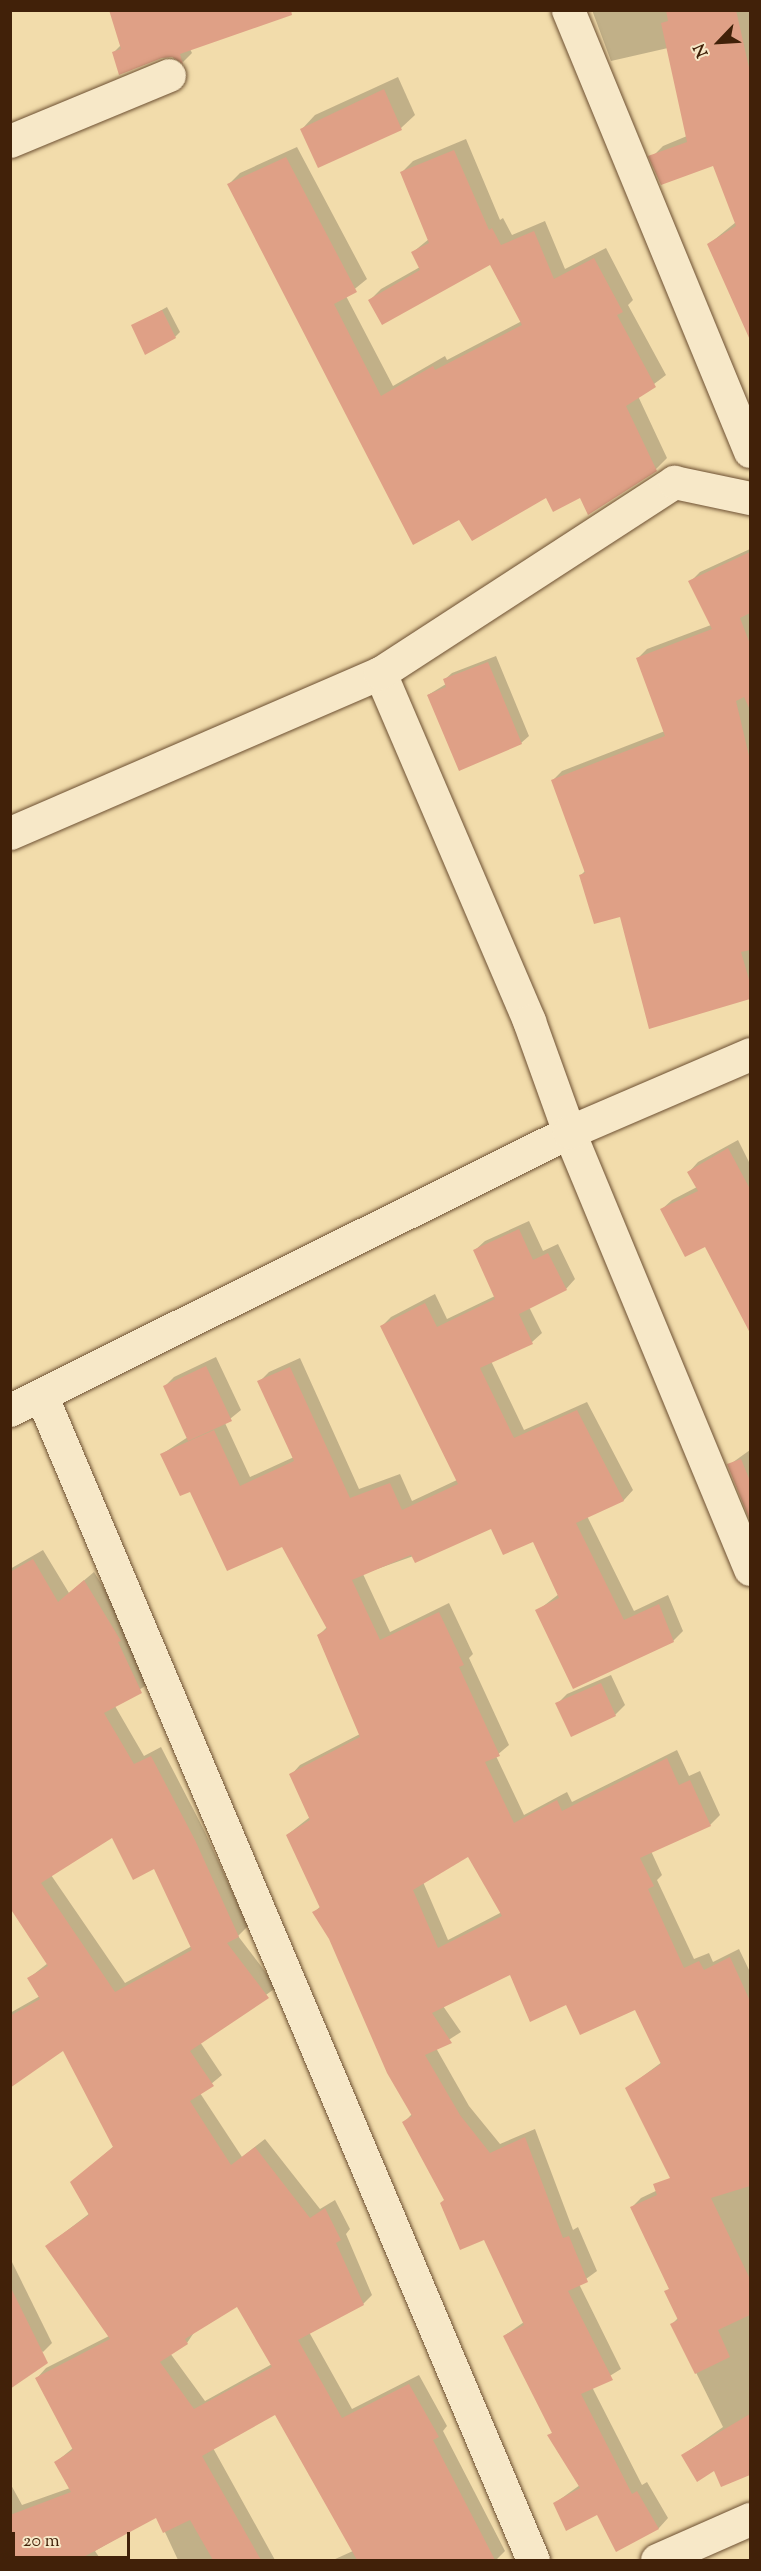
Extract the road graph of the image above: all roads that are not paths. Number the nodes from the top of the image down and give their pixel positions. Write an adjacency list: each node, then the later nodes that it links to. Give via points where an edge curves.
1 (568, 10): 4 (street)
2 (169, 75): 3 (street)
3 (10, 141)
4 (750, 451)
5 (750, 498): 6 (street, via 674,482)
6 (380, 673): 7 (street); 9 (street, via 529,1022)
7 (10, 832)
8 (750, 1054): 9 (street)
9 (569, 1132): 10 (street); 12 (street)
10 (42, 1396): 11 (street); 14 (street)
11 (10, 1410)
12 (750, 1569)
13 (750, 2518): 15 (street)
14 (533, 2560)
15 (657, 2560)

